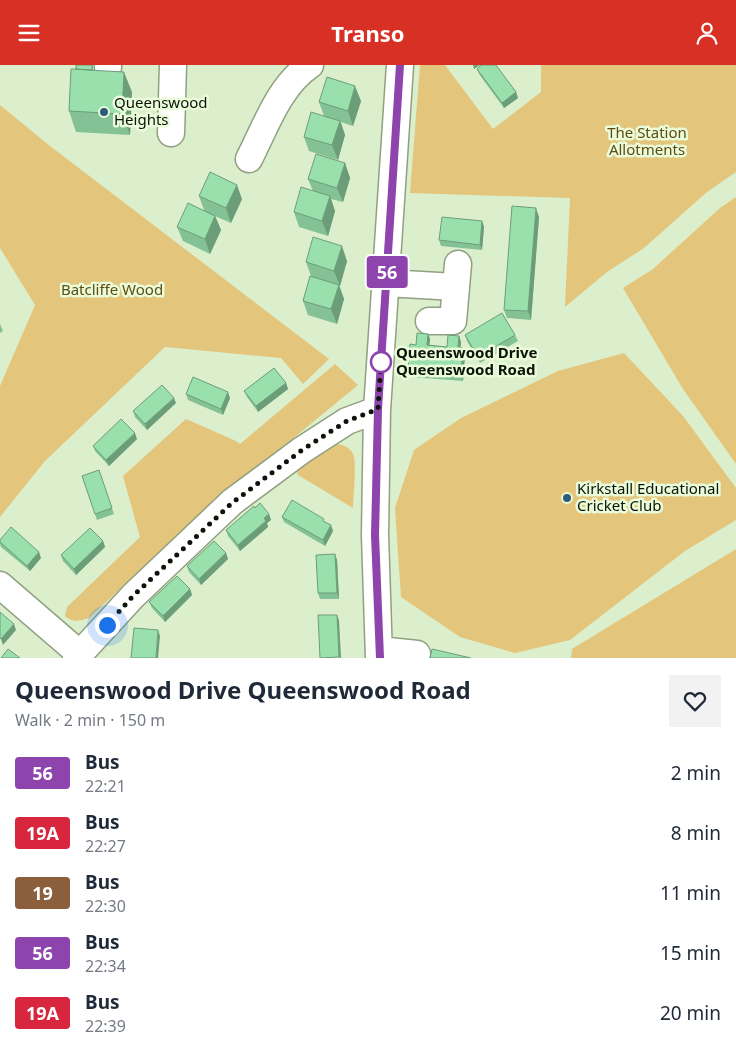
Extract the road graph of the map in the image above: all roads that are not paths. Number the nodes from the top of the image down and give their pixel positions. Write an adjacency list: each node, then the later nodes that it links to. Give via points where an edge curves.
1 (173, 65): 4 (street)
2 (310, 65): 5 (street, via 287,87)
3 (400, 65): 6 (street)
4 (171, 133)
5 (249, 159)
6 (386, 283): 7 (street, via 457,275 453,321); 8 (street)
7 (428, 321)
8 (378, 409): 10 (street, via 375,535); 12 (street, via 347,421 302,450 232,503 133,596)
9 (0, 585): 12 (street)
10 (379, 654): 11 (street)
11 (418, 654)
12 (78, 656)

